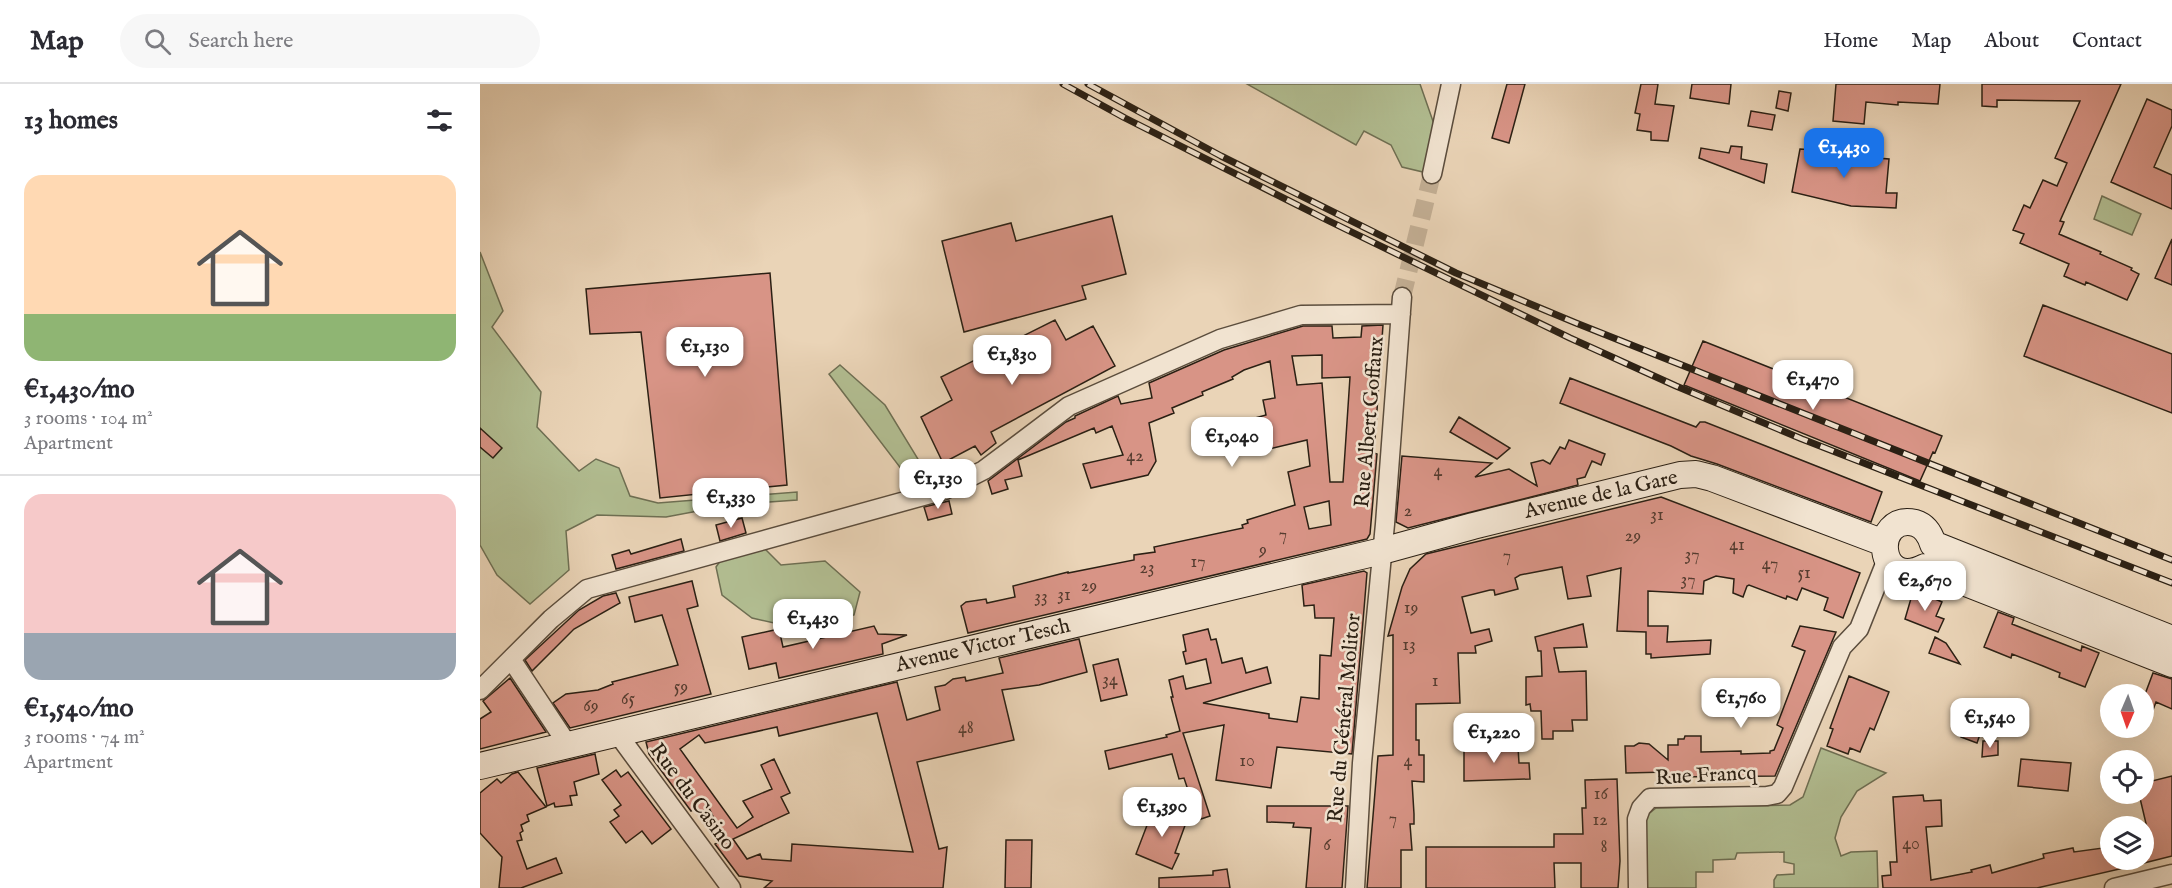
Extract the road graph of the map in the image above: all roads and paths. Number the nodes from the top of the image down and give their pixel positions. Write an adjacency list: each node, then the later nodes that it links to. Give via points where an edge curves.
1 (1451, 84): 2 (street)
2 (1432, 174)
3 (1382, 551): 4 (main road, Avenue de la Gare, via 1650,482 1696,474); 6 (street, Rue Albert Goffaux, via 1401,305 1301,315 1220,339 1069,406 984,470 945,490 587,589); 9 (main road, Avenue Victor Tesch); 14 (street, Rue du Général Molitor, via 1362,763)
4 (1886, 551): 5 (main road, via 1888,534 1893,528 1906,523 1921,526 1933,544); 7 (main road, Avenue de la Gare, via 1897,569 1904,572 1925,567); 15 (street, Rue Francq, via 1859,629 1842,647 1783,787 1777,794 1767,796 1650,798 1637,819)
5 (2172, 639)
6 (511, 659): 8 (street); 10 (street)
7 (2172, 664)
8 (480, 690)
9 (616, 733): 10 (main road, Avenue Victor Tesch); 13 (street, Rue du Casino)
10 (568, 745): 11 (main road, Avenue Victor Tesch)
11 (480, 766)
12 (2172, 874): 16 (street)
13 (731, 888)
14 (1355, 888)
15 (1638, 888)
16 (2114, 888)

